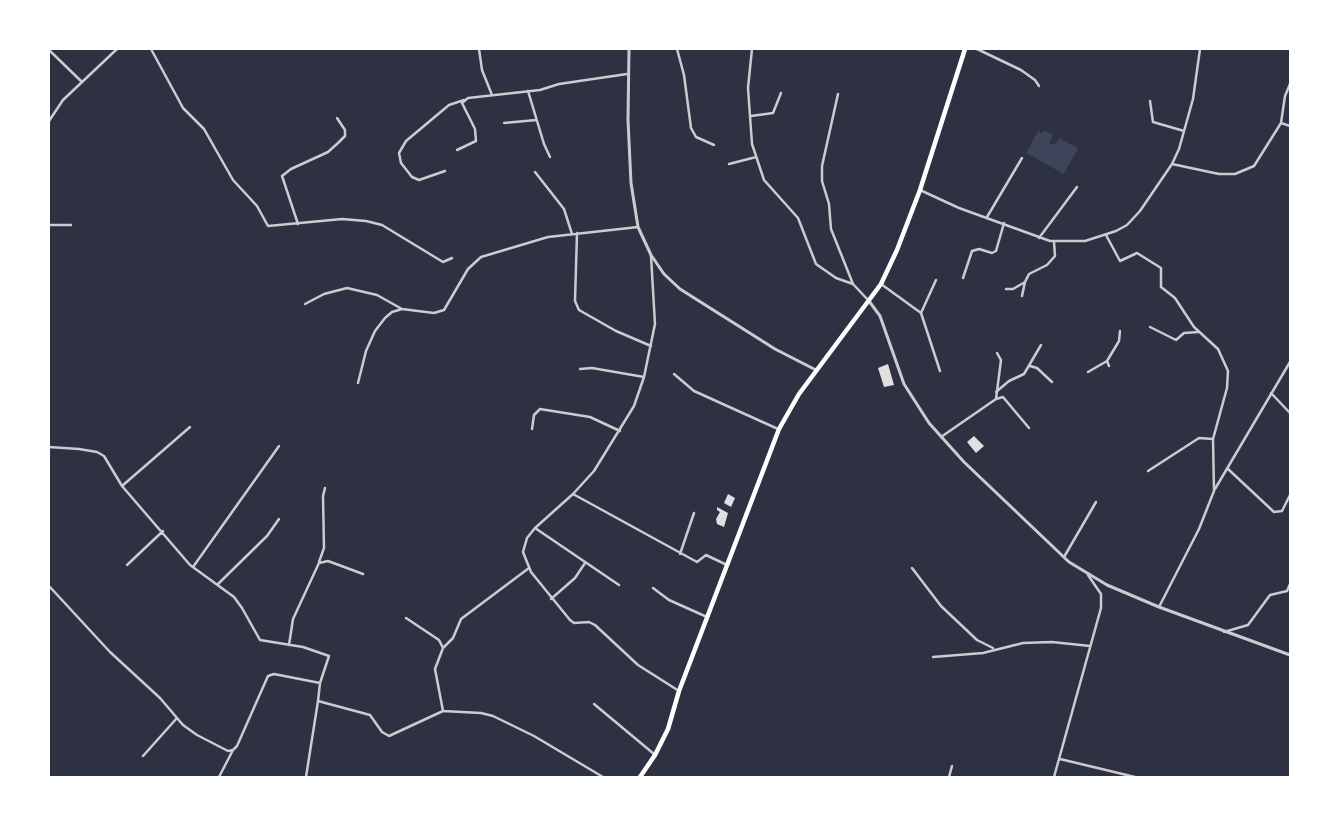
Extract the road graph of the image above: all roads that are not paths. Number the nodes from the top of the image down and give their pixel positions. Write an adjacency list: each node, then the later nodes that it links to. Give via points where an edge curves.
1 (117, 49): 12 (street)
2 (151, 49): 42 (street, via 183,108 204,129 233,180 257,206 268,226)
3 (478, 49): 18 (street)
4 (629, 49): 11 (street)
5 (677, 49): 29 (street, via 691,128 696,137)
6 (752, 49): 21 (street, via 748,88)
7 (965, 49): 39 (main road)
8 (978, 49): 14 (street, via 1021,70)
9 (1200, 49): 28 (street, via 1193,99)
10 (49, 50): 12 (street)
11 (627, 74): 15 (street); 45 (street, via 630,174)
12 (82, 82): 24 (street, via 63,100)
13 (1290, 84): 26 (street)
14 (1039, 86)
15 (528, 91): 18 (street); 23 (street)
16 (781, 93): 21 (street, via 774,113)
17 (838, 94): 56 (street, via 821,176 829,204 831,229)
18 (492, 95): 19 (street)
19 (465, 100): 30 (street, via 462,103 475,129 476,140); 36 (street, via 449,105 406,141 399,153 401,164 419,180)
20 (1150, 101): 28 (street, via 1153,122)
21 (751, 116): 32 (street)
22 (336, 118): 42 (street, via 345,130 338,143 328,152 291,168 282,176)
23 (536, 120): 25 (street); 31 (street)
24 (49, 121)
25 (504, 123)
26 (1281, 123): 27 (street); 35 (street, via 1260,159 1245,171 1219,174)
27 (1290, 126)
28 (1184, 131): 35 (street)
29 (714, 145)
30 (457, 150)
31 (550, 156)
32 (756, 157): 34 (street); 56 (street, via 764,180 798,218 816,264 836,278)
33 (1022, 158): 40 (street)
34 (729, 164)
35 (1172, 164): 48 (street, via 1132,220)
36 (445, 171)
37 (535, 172): 47 (street, via 564,209)
38 (1077, 187): 49 (street)
39 (920, 190): 40 (street); 57 (main road)
40 (988, 217): 41 (street)
41 (1004, 223): 49 (street); 53 (street, via 996,251 972,251)
42 (298, 224): 52 (street, via 342,219 366,221 382,225 443,262)
43 (49, 225): 44 (street)
44 (71, 225)
45 (638, 227): 46 (street); 51 (street)
46 (577, 233): 47 (street); 67 (street, via 575,301 579,310)
47 (572, 234): 62 (street, via 548,237 481,256 468,269 444,310 434,313)
48 (1106, 235): 50 (street, via 1085,241); 66 (street, via 1120,261 1136,253 1161,268 1160,287 1175,298)
49 (1039, 238): 50 (street)
50 (1054, 242): 55 (street, via 1054,256 1047,265 1029,274)
51 (651, 255): 67 (street, via 654,324); 75 (street, via 680,289 775,349)
52 (452, 258)
53 (963, 278)
54 (936, 280): 63 (street)
55 (1024, 282): 58 (street, via 1013,289); 59 (street)
56 (853, 284): 60 (street)
57 (881, 284): 60 (main road); 63 (street)
58 (1006, 289)
59 (1022, 296)
60 (869, 301): 75 (main road); 91 (street, via 880,316 904,384)
61 (305, 304): 62 (street, via 324,294 347,288 377,295)
62 (402, 309): 81 (street, via 392,312 375,331)
63 (921, 313): 76 (street)
64 (1150, 327): 66 (street, via 1176,340 1184,333)
65 (1120, 331): 70 (street, via 1119,341)
66 (1199, 332): 92 (street, via 1218,349 1228,371 1227,388)
67 (651, 346): 79 (street)
68 (1041, 346): 72 (street)
69 (997, 352): 82 (street, via 1001,360)
70 (1107, 361): 73 (street); 77 (street)
71 (1290, 362): 83 (street)
72 (1030, 366): 80 (street); 82 (street, via 1024,374)
73 (1109, 366)
74 (580, 369): 79 (street)
75 (816, 370): 89 (main road)
76 (940, 371)
77 (1088, 372)
78 (674, 374): 89 (street, via 694,390)
79 (644, 377): 90 (street, via 634,406)
80 (1052, 382)
81 (358, 383)
82 (996, 392): 84 (street)
83 (1271, 393): 85 (street); 95 (street)
84 (996, 399): 87 (street, via 1002,397); 91 (street)
85 (1290, 413)
86 (190, 427): 97 (street)
87 (1029, 428)
88 (532, 429): 90 (street, via 534,415 540,409 590,417)
89 (779, 429): 112 (main road)
90 (620, 431): 100 (street)
91 (941, 437): 108 (street)
92 (1213, 439): 96 (street, via 1199,438); 99 (street)
93 (279, 446): 113 (street)
94 (49, 447): 97 (street, via 97,452 104,456)
95 (1228, 469): 99 (street); 101 (street, via 1274,512 1282,512)
96 (1148, 471)
97 (122, 486): 106 (street)
98 (325, 488): 109 (street, via 324,548)
99 (1214, 491): 124 (street, via 1199,529)
100 (574, 494): 105 (street); 107 (street)
101 (1290, 495)
102 (1096, 502): 108 (street)
103 (694, 513): 107 (street)
104 (279, 519): 118 (street, via 268,536)
105 (535, 528): 110 (street); 114 (street, via 524,545)
106 (163, 531): 111 (street); 113 (street)
107 (680, 554): 112 (street, via 697,562 706,555 711,556)
108 (1064, 557): 117 (street)
109 (319, 563): 116 (street, via 328,561); 128 (street, via 293,619)
110 (585, 563): 120 (street); 123 (street, via 575,578)
111 (127, 565)
112 (728, 565): 125 (main road)
113 (194, 567): 118 (street)
114 (529, 568): 123 (street); 130 (street, via 461,619 453,638)
115 (912, 568): 131 (street, via 942,606 977,640)
116 (363, 574)
117 (1088, 575): 124 (street); 129 (street, via 1102,601)
118 (218, 584): 128 (street, via 242,608 260,640)
119 (1290, 584): 127 (street, via 1287,591 1270,594 1248,625)
120 (619, 585)
121 (49, 586): 139 (street)
122 (653, 588): 125 (street, via 669,600)
123 (551, 599): 135 (street, via 574,623 595,625 638,665)
124 (1159, 607): 127 (street)
125 (707, 617): 135 (main road)
126 (406, 618): 130 (street, via 439,640)
127 (1224, 632): 132 (street)
128 (289, 645): 134 (street, via 328,656)
129 (1090, 646): 131 (street, via 1023,642); 143 (street)
130 (444, 648): 138 (street, via 435,669)
131 (993, 648): 133 (street, via 983,652)
132 (1290, 655)
133 (933, 656)
134 (320, 683): 136 (street); 140 (street, via 269,674)
135 (679, 691): 141 (main road, via 668,729)
136 (318, 702): 138 (street, via 370,715 382,732 389,736); 146 (street)
137 (594, 704): 141 (street)
138 (443, 711): 147 (street, via 493,716 559,749)
139 (177, 718): 140 (street, via 216,746); 142 (street)
140 (233, 750): 145 (street)
141 (655, 755): 148 (main road)
142 (143, 756)
143 (1060, 759): 150 (street); 151 (street)
144 (952, 766): 149 (street)
145 (220, 777)
146 (306, 777)
147 (603, 777)
148 (640, 777)
149 (949, 777)
150 (1054, 777)
151 (1135, 777)

